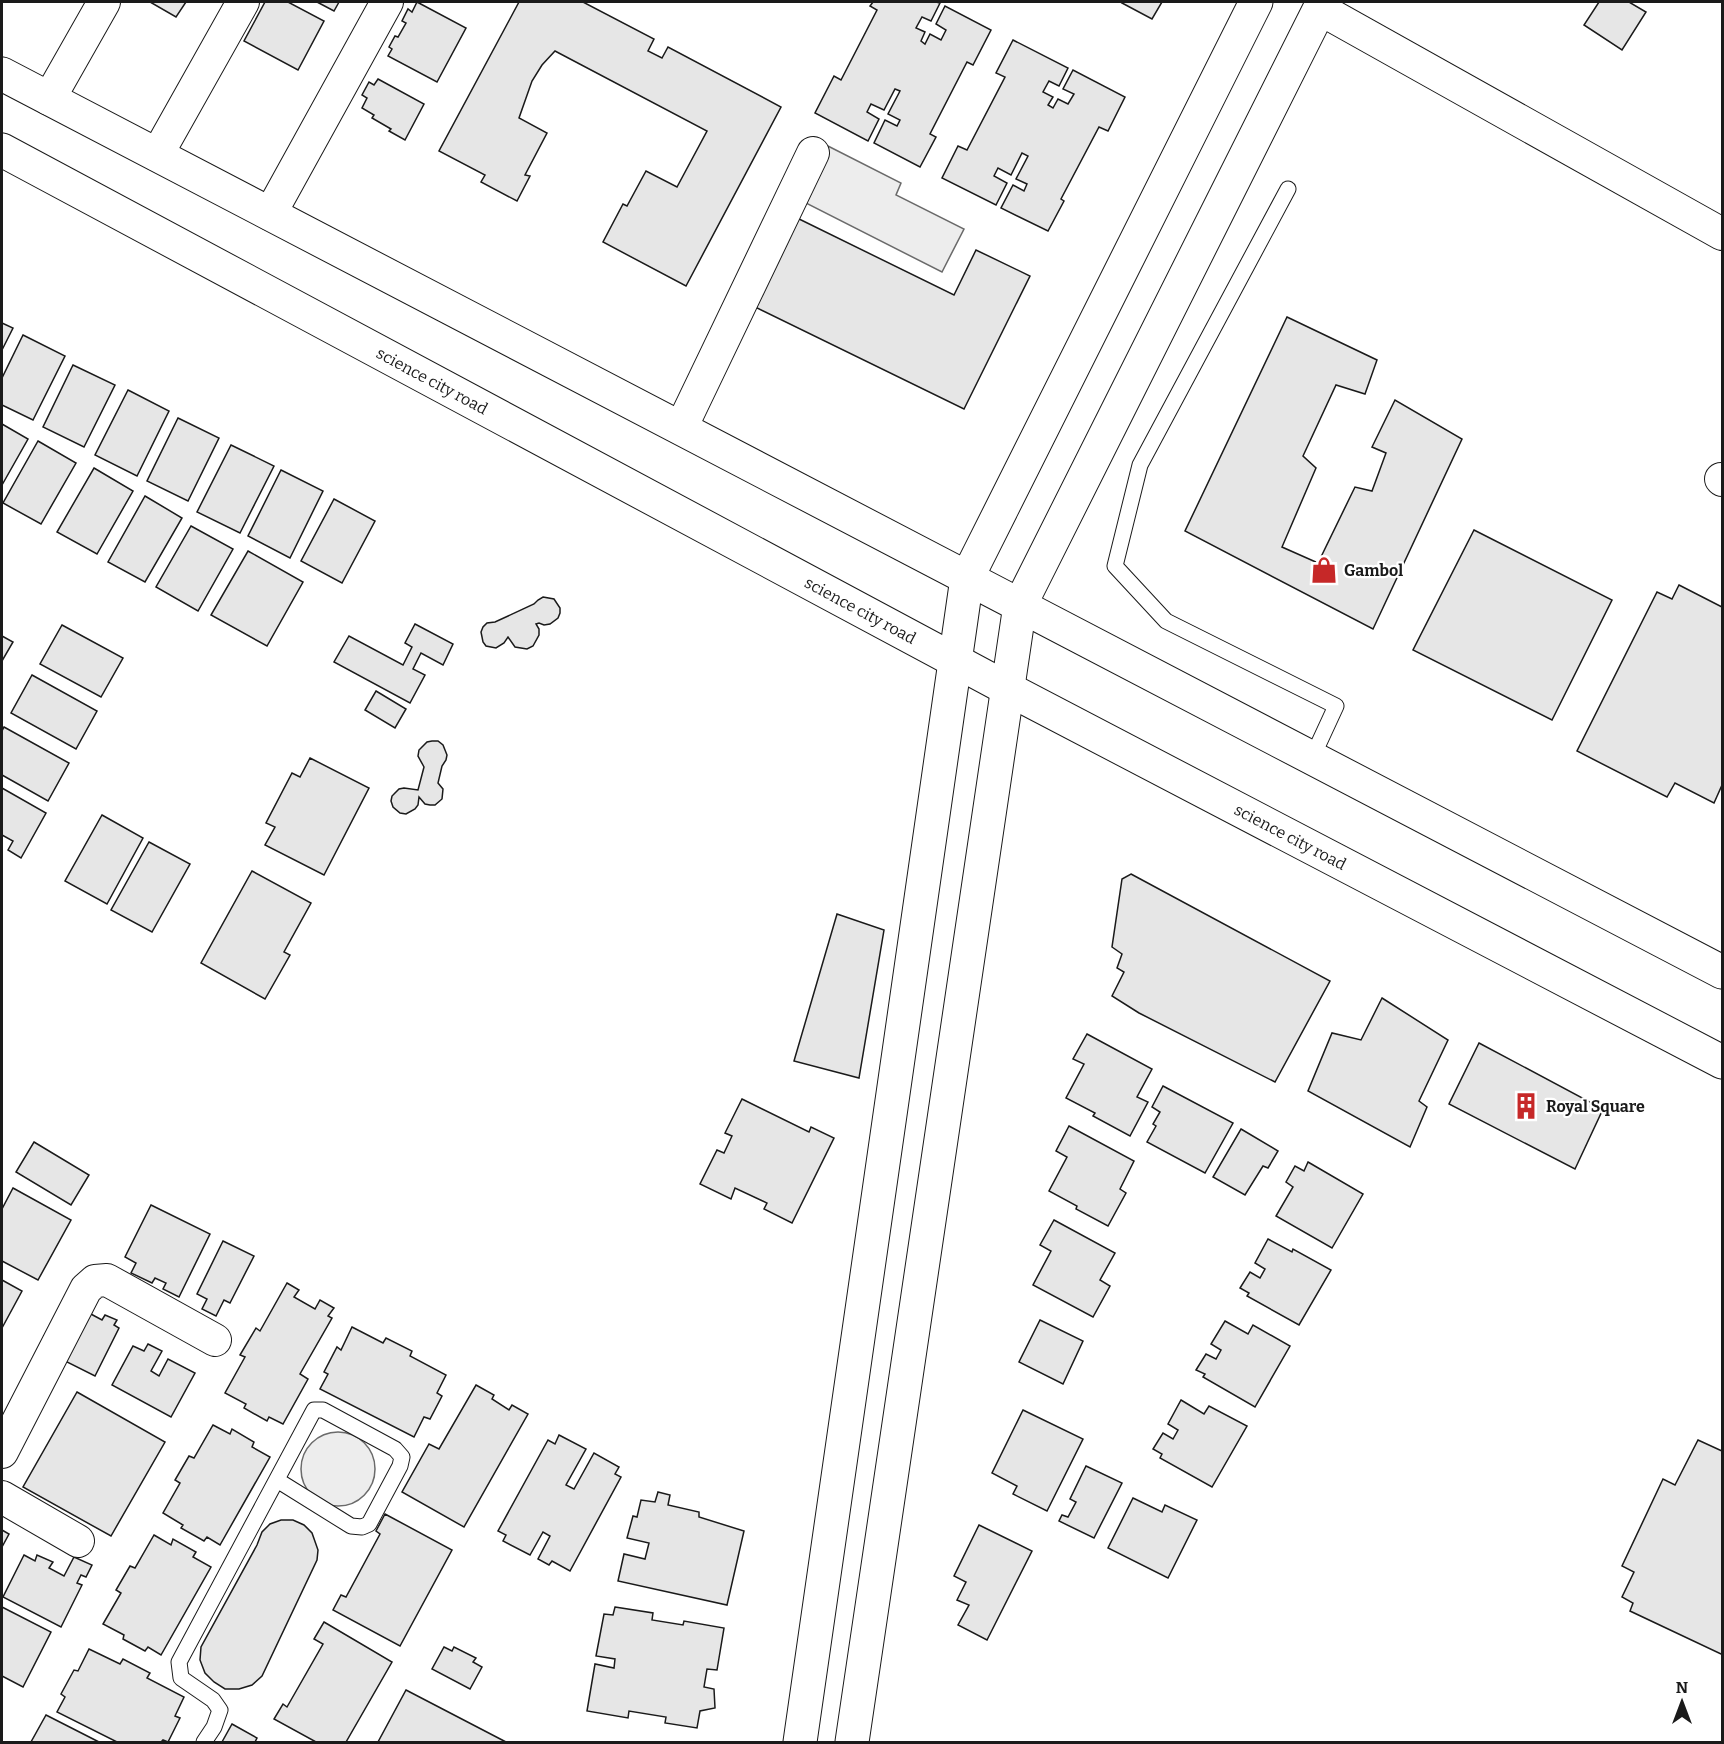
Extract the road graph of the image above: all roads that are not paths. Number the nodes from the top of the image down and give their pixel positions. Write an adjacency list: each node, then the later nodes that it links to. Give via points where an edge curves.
1 (104, 2): 7 (street)
2 (243, 2): 10 (street)
3 (387, 2): 12 (street)
4 (1256, 2): 15 (main road)
5 (1321, 5): 13 (street); 16 (main road)
6 (2, 74): 7 (main road)
7 (50, 99): 10 (main road)
8 (2, 150): 17 (main road, science city road)
9 (813, 153): 14 (street)
10 (157, 155): 12 (main road)
11 (1288, 189): 19 (lane, via 1140,465 1115,566 1166,621 1336,706)
12 (270, 214): 14 (main road)
13 (1722, 234)
14 (681, 428): 15 (main road)
15 (967, 578): 16 (main road); 17 (main road)
16 (1020, 605): 18 (main road); 19 (main road)
17 (955, 661): 18 (main road, science city road); 28 (main road)
18 (1008, 689): 21 (main road, science city road); 29 (main road)
19 (1312, 758): 20 (main road)
20 (1722, 972)
21 (1722, 1062)
22 (215, 1340): 23 (street, via 106,1280 95,1281 86,1288)
23 (2, 1452)
24 (277, 1480): 24 (lane, via 314,1410 323,1410 395,1449 402,1457 369,1524 362,1527 351,1526); 27 (lane, via 179,1662 181,1678 213,1700 220,1710)
25 (2, 1497): 26 (street)
26 (78, 1540)
27 (204, 1743)
28 (800, 1743)
29 (852, 1743)

